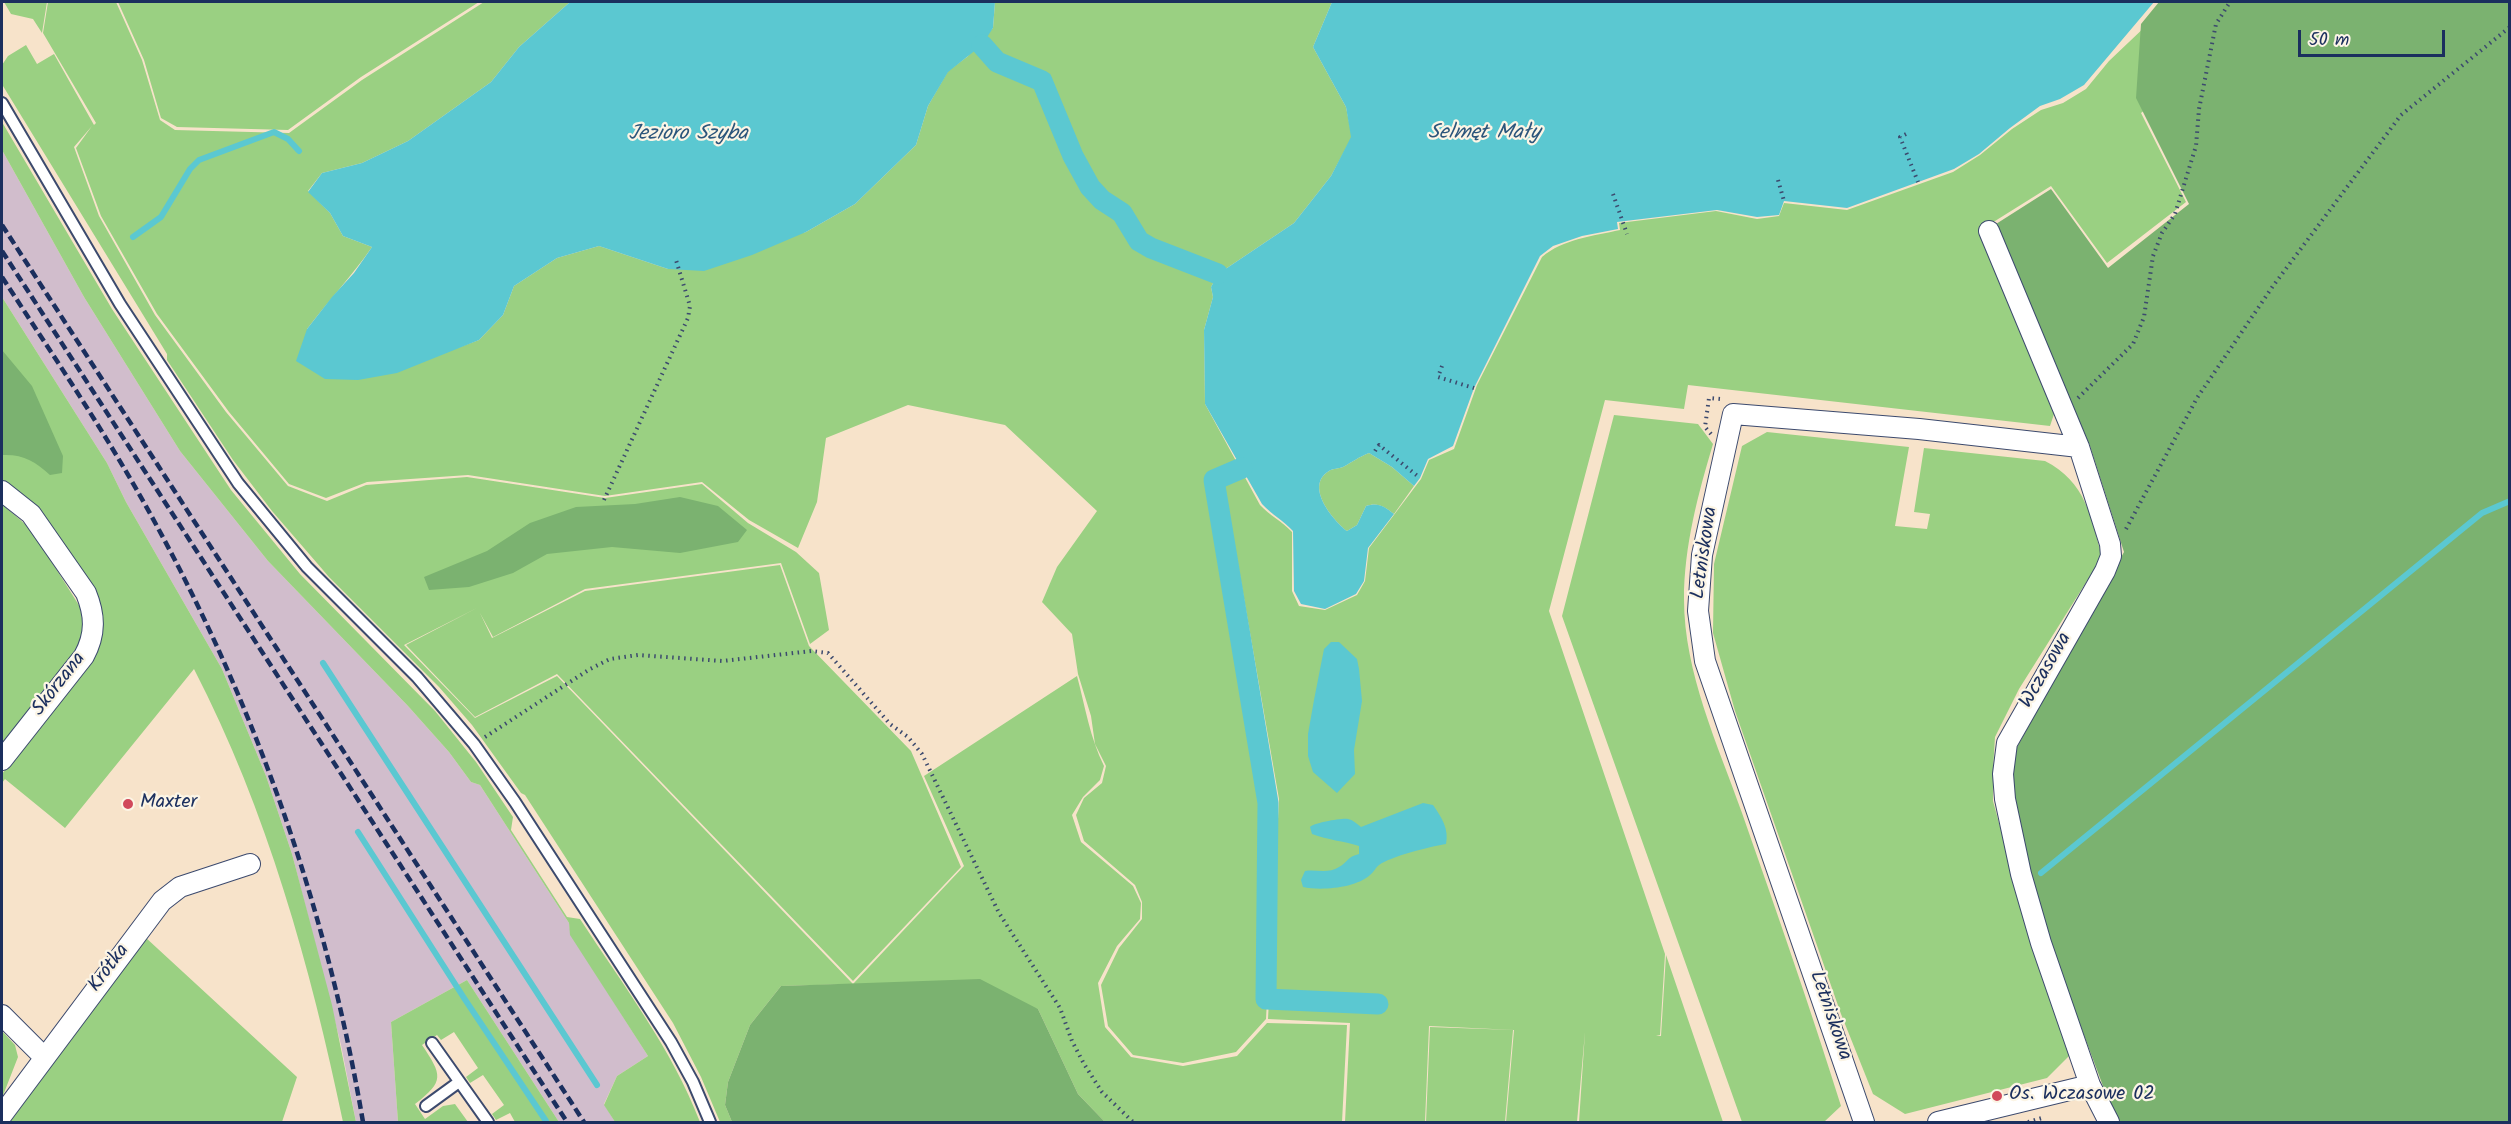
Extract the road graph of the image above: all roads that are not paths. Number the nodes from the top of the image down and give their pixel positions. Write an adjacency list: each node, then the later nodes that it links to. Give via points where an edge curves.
1 (2, 103): 15 (lane, via 120,304 238,483 307,567 417,677 474,744 671,1042)
2 (1989, 231): 3 (street)
3 (2079, 447): 11 (street, Wczasowa, via 2111,556 2007,742 2003,774 2021,874); 16 (street, Letniskowa, via 1733,414 1702,555 1698,611 1705,661)
4 (2, 491): 5 (street, Skórzana, via 31,514 86,593 94,629 84,656)
5 (2, 760)
6 (250, 864): 9 (street, Krótka, via 171,892)
7 (8, 1021): 9 (street)
8 (432, 1043): 10 (lane)
9 (44, 1057): 13 (street, Krótka)
10 (459, 1082): 12 (lane); 14 (lane)
11 (2090, 1085): 17 (street); 18 (street, Wczasowa)
12 (426, 1106)
13 (2, 1115)
14 (488, 1122)
15 (710, 1122)
16 (1864, 1122)
17 (1938, 1122)
18 (2109, 1122)

